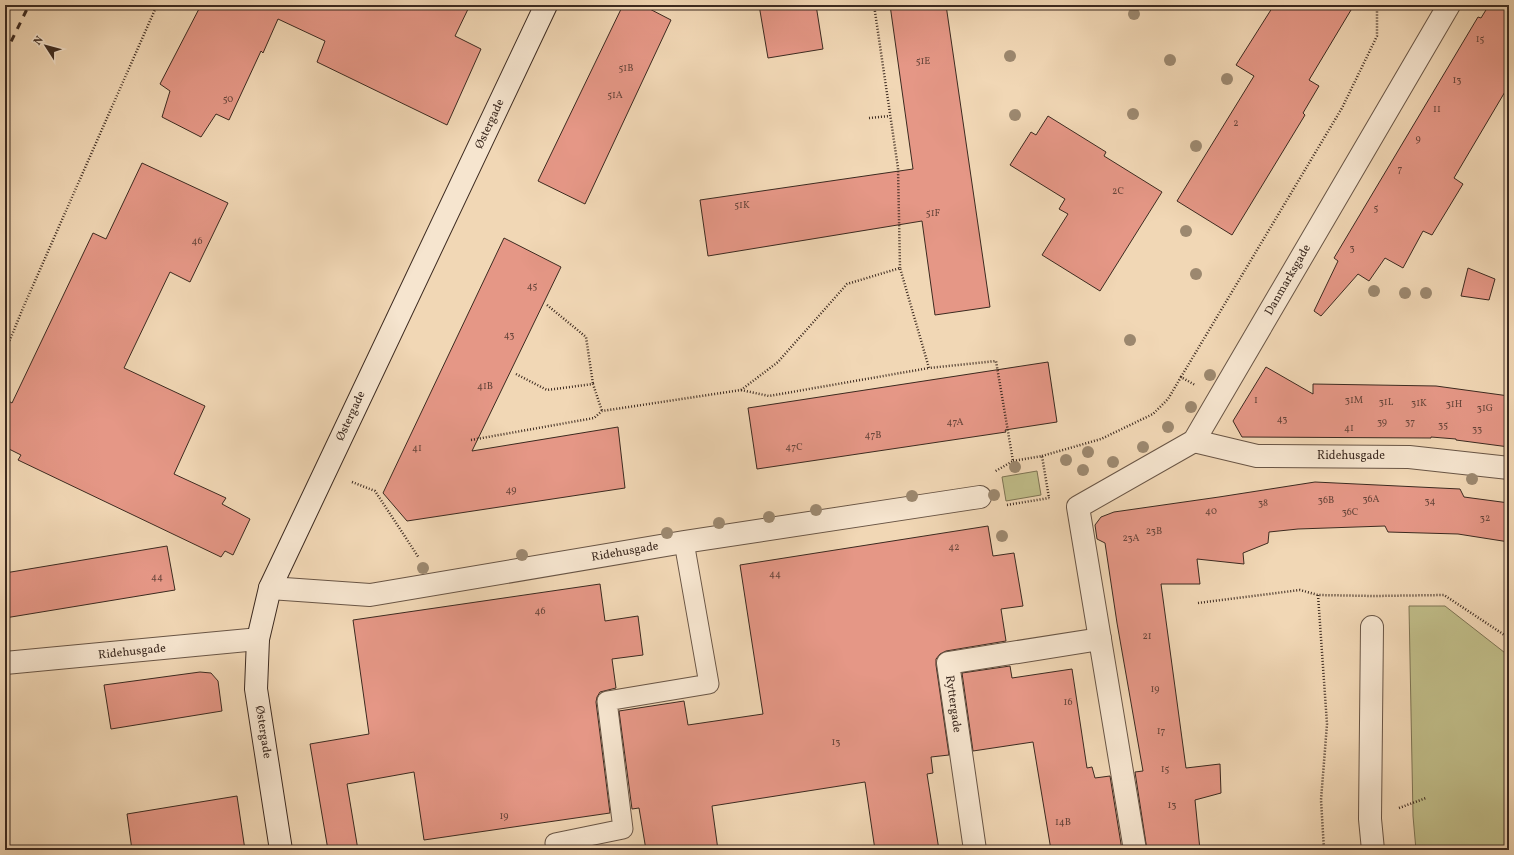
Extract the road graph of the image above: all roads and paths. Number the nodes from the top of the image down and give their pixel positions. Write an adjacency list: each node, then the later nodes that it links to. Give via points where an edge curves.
1 (157, 5): 10 (path)
2 (546, 5): 23 (street, Østergade)
3 (874, 5): 6 (path)
4 (1377, 5): 13 (path, via 1377,36 1342,108)
5 (1449, 5): 16 (street, Danmarksgade)
6 (890, 116): 7 (path); 8 (path, via 898,168)
7 (869, 118)
8 (900, 268): 11 (path); 15 (path, via 847,284 778,362)
9 (547, 304): 14 (path, via 586,337)
10 (5, 352)
11 (929, 368): 15 (path, via 769,396); 21 (path, via 996,361)
12 (516, 374): 14 (path, via 547,390)
13 (1181, 377): 16 (path); 20 (path, via 1168,399 1153,414 1101,439)
14 (593, 384): 17 (path)
15 (741, 390): 17 (path)
16 (1218, 399): 19 (street, Danmarksgade)
17 (602, 411): 18 (path, via 594,418)
18 (471, 440)
19 (1194, 441): 22 (street, Ridehusgade, via 1256,456 1409,457); 26 (street)
20 (1042, 456): 21 (path); 25 (path)
21 (1013, 461): 24 (path, via 994,471)
22 (1509, 468)
23 (326, 470): 28 (path, via 375,491); 29 (street, Østergade)
24 (980, 497): 25 (path, via 1008,505); 27 (street, Ridehusgade)
25 (1049, 498): 26 (path)
26 (1078, 507): 35 (street)
27 (684, 542): 28 (street, Ridehusgade); 37 (lane, via 709,684 607,701 623,829)
28 (436, 584): 29 (street, Ridehusgade, via 370,595)
29 (270, 588): 34 (street, Østergade)
30 (1318, 594): 31 (path, via 1300,590); 33 (path, via 1444,595); 41 (path, via 1327,724 1321,800)
31 (1198, 603)
32 (1372, 627): 42 (street, via 1370,819)
33 (1509, 638)
34 (258, 639): 36 (street, Ridehusgade); 38 (street, Østergade, via 256,689)
35 (1100, 639): 39 (street, Ryttergade, via 948,663); 40 (street)
36 (5, 663)
37 (555, 843)
38 (282, 850)
39 (974, 850)
40 (1135, 850)
41 (1324, 850)
42 (1373, 850)

